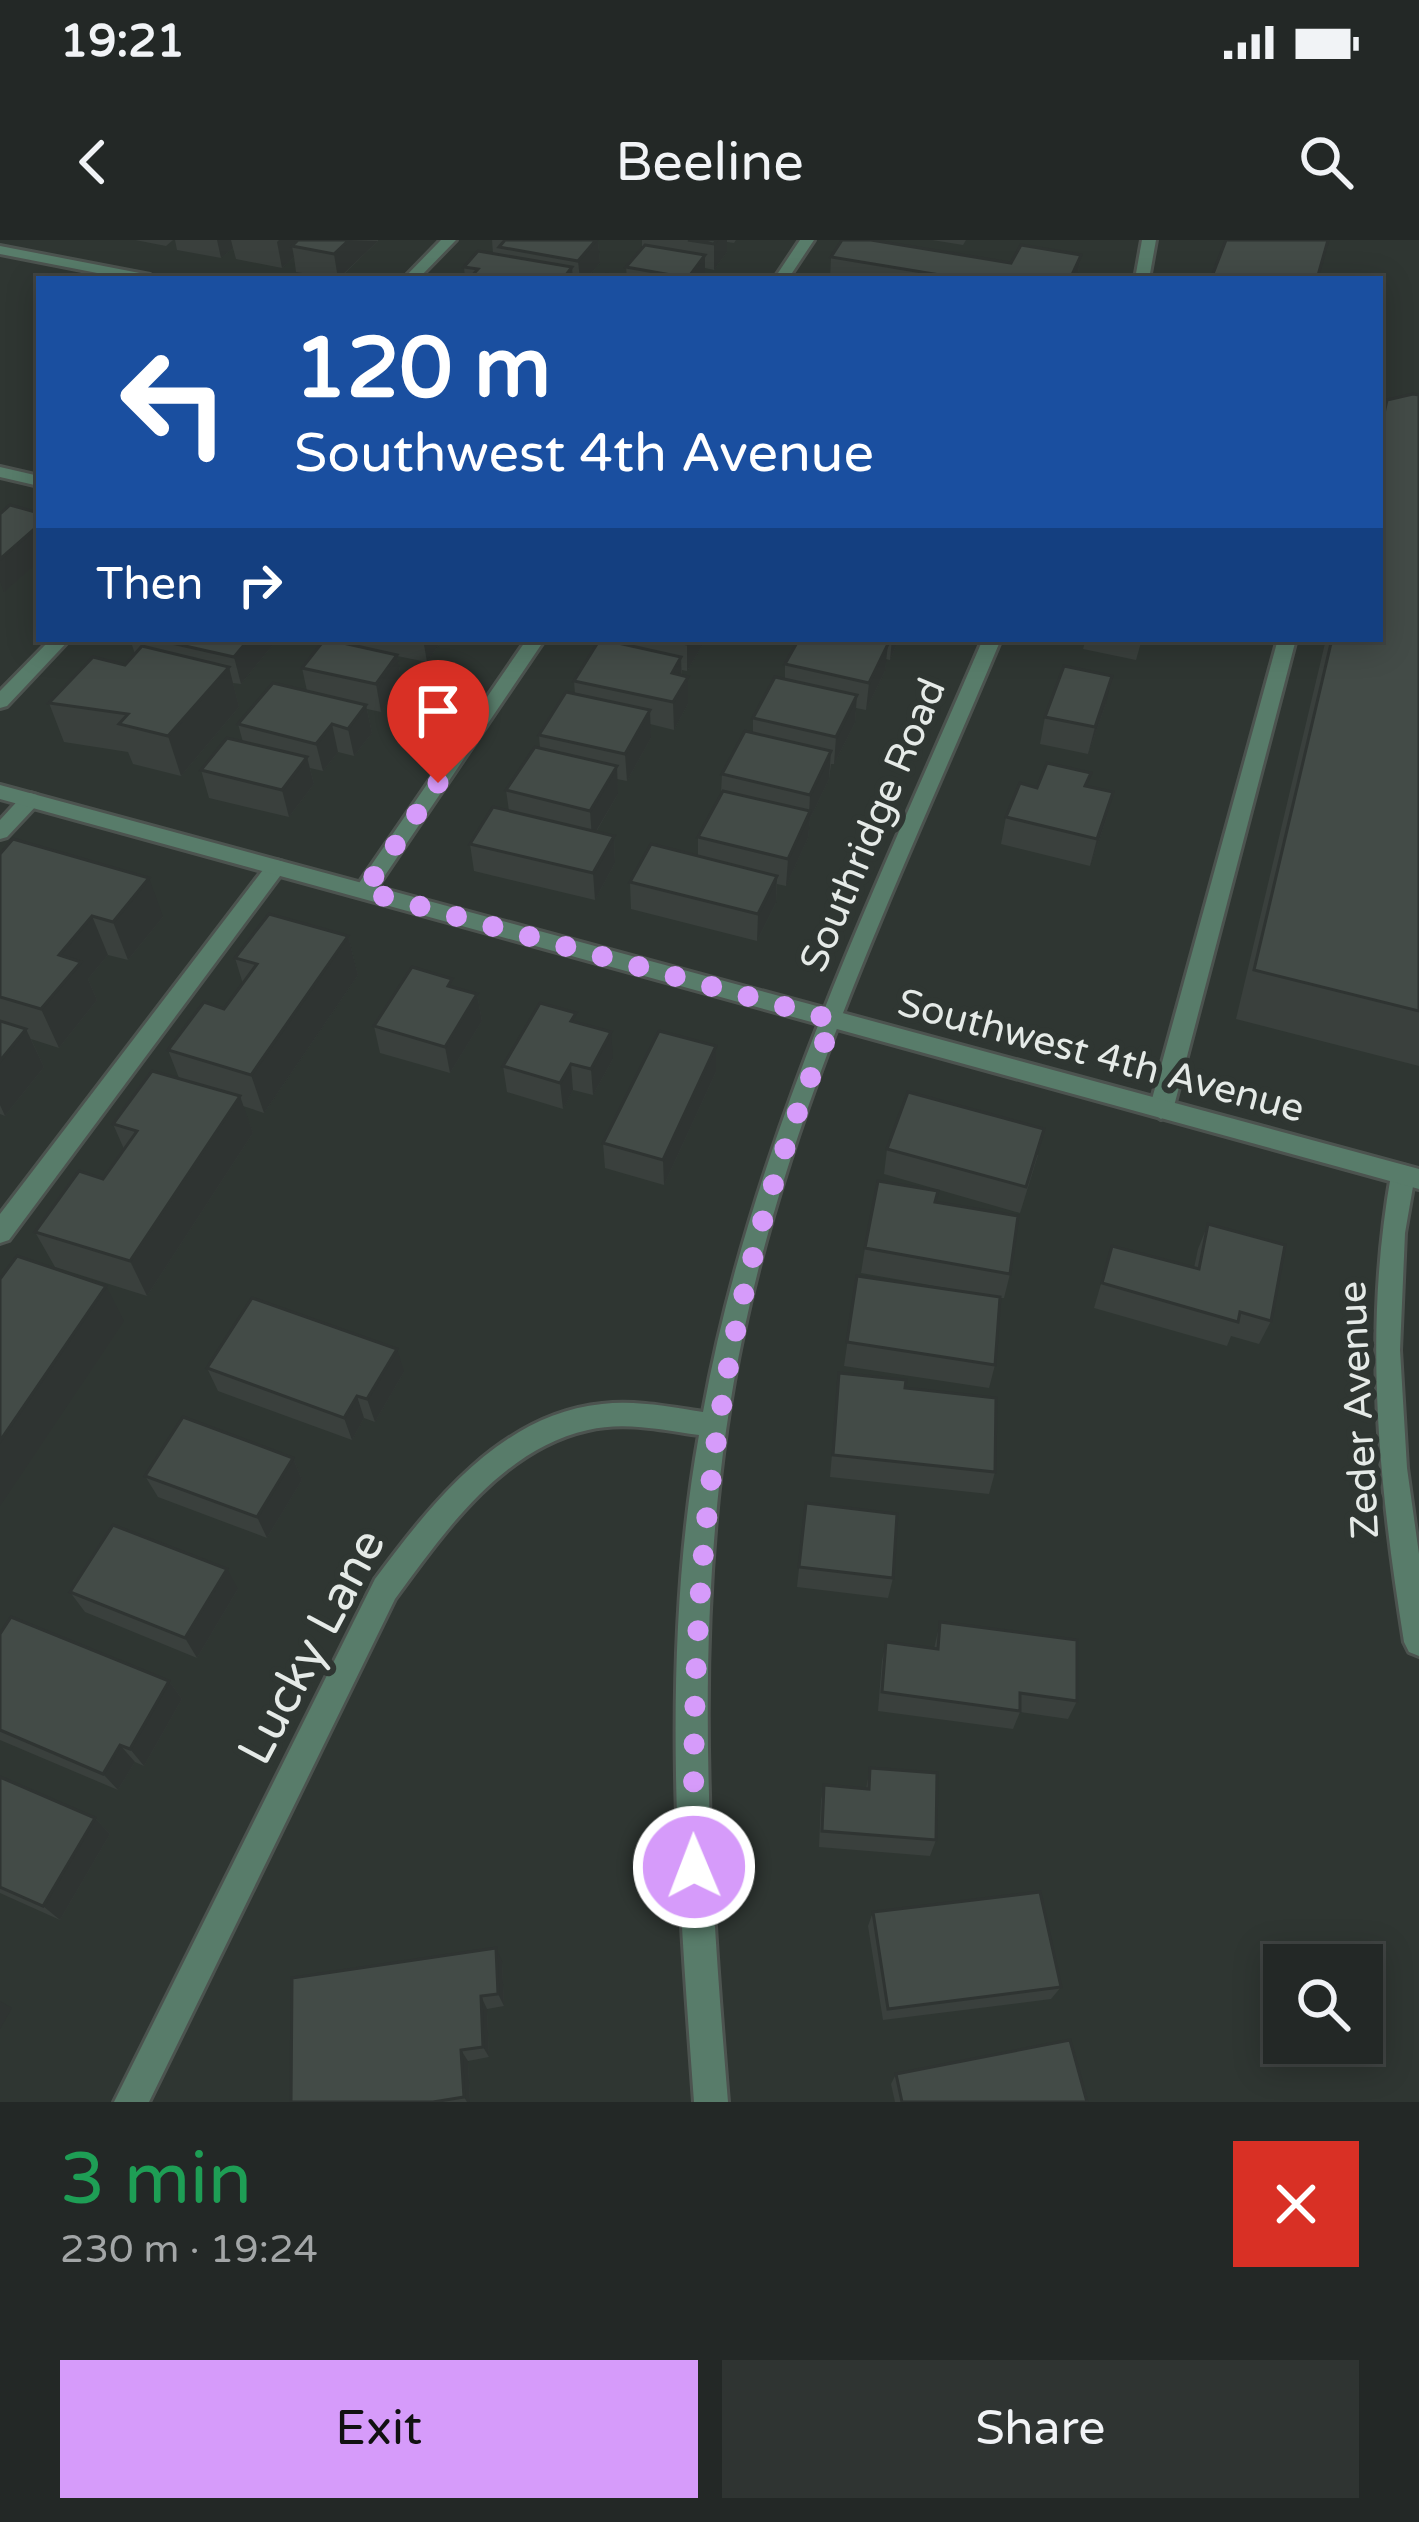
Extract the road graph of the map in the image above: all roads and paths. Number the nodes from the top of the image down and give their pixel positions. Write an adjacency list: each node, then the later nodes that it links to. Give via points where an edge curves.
1 (449, 240): 6 (street)
2 (807, 240): 7 (street)
3 (1149, 240): 8 (street)
4 (0, 250): 5 (street)
5 (134, 276)
6 (413, 276)
7 (783, 276)
8 (1143, 276)
9 (0, 472): 10 (street)
10 (36, 480)
11 (58, 642): 15 (street)
12 (534, 642): 20 (street)
13 (991, 642): 21 (street, Southridge Road)
14 (1286, 642): 22 (street)
15 (0, 702)
16 (0, 792): 17 (street, Southwest 4th Avenue)
17 (30, 800): 18 (street); 19 (street, Southwest 4th Avenue)
18 (0, 832)
19 (276, 867): 20 (street, Southwest 4th Avenue); 24 (street)
20 (364, 891): 21 (street, Southwest 4th Avenue)
21 (834, 1020): 22 (street, Southwest 4th Avenue); 25 (street, Southridge Road, via 756,1233)
22 (1162, 1110): 23 (street, Southwest 4th Avenue)
23 (1411, 1177): 26 (street, Zeder Avenue, via 1387,1313 1397,1514)
24 (0, 1233)
25 (717, 1425): 27 (street, Lucky Lane, via 588,1418 537,1438 435,1520 385,1589); 28 (street, Southridge Road, via 692,1703 695,1908)
26 (1419, 1642)
27 (131, 2102)
28 (711, 2102)

